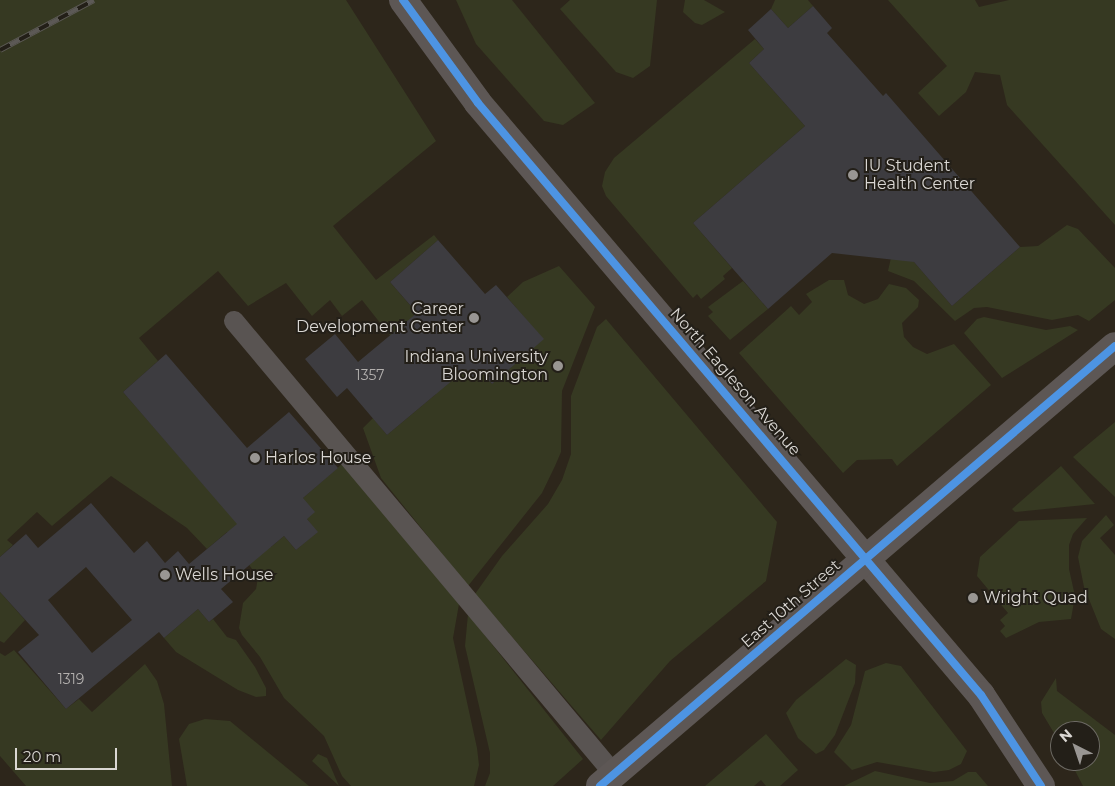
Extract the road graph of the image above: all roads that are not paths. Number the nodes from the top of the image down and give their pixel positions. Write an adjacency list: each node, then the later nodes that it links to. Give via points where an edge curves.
1 (402, 0): 4 (street, North Eagleson Avenue, via 478,103)
2 (234, 321): 5 (lane)
3 (1115, 346): 4 (street, East 10th Street)
4 (867, 557): 5 (street, East 10th Street); 6 (street, North Eagleson Avenue, via 981,695)
5 (607, 780)
6 (1041, 786)

